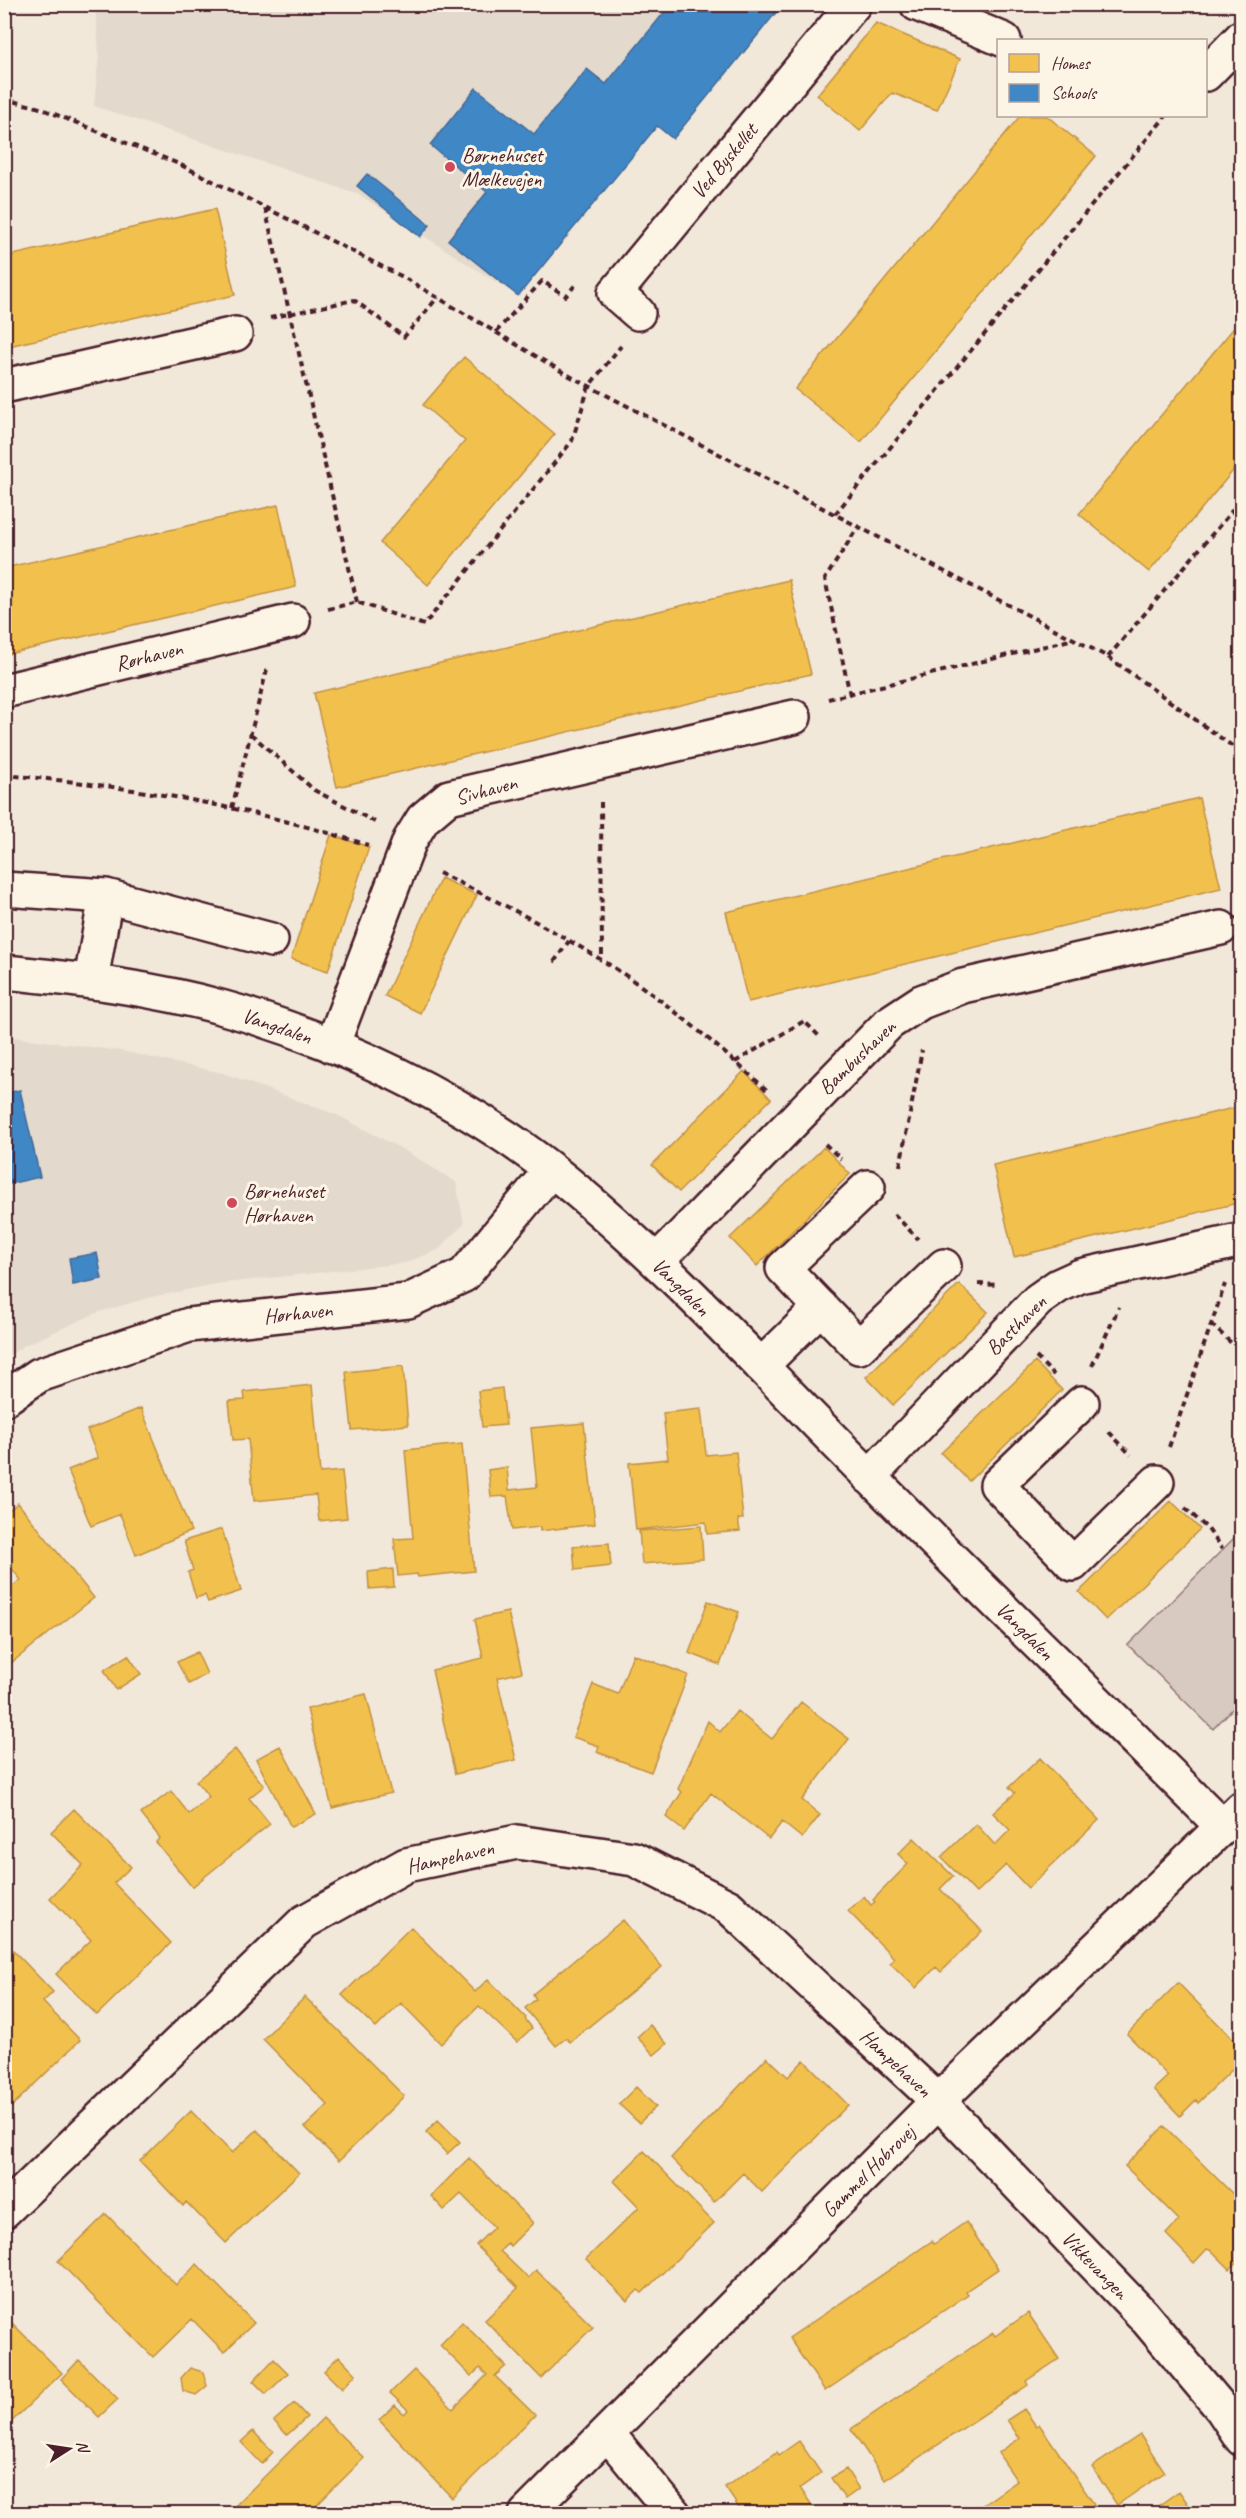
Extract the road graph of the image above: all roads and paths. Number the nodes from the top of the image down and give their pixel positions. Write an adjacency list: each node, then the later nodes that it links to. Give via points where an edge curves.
1 (854, 4): 10 (street, Ved Byskellet, via 615,293)
2 (917, 4): 4 (street)
3 (1242, 37): 5 (street)
4 (1002, 39)
5 (1207, 73)
6 (4, 99): 8 (path, via 37,107 179,164)
7 (1165, 117): 16 (path)
8 (265, 207): 9 (path); 11 (path)
9 (438, 297): 11 (path, via 404,337 354,300); 14 (path)
10 (638, 313): 14 (path, via 636,326)
11 (290, 314): 12 (path, via 241,324); 18 (path)
12 (235, 334): 13 (street)
13 (4, 386)
14 (589, 386): 16 (path); 18 (path, via 572,441 424,625)
15 (1242, 499): 22 (path)
16 (835, 514): 17 (path)
17 (858, 526): 21 (path); 24 (path, via 825,579)
18 (357, 602): 19 (path)
19 (293, 621): 20 (street, Rørhaven)
20 (261, 629): 23 (street, Rørhaven); 26 (path, via 268,661)
21 (1075, 639): 22 (path); 24 (path)
22 (1108, 657): 27 (path)
23 (4, 691)
24 (850, 695): 25 (path, via 813,703)
25 (794, 717): 28 (street, Sivhaven)
26 (251, 734): 30 (path); 31 (path, via 314,790)
27 (1242, 753)
28 (600, 762): 31 (street, Sivhaven, via 449,797 423,819); 37 (path)
29 (4, 775): 30 (path, via 184,796)
30 (232, 808): 31 (path)
31 (406, 848): 36 (path); 42 (street, Sivhaven)
32 (4, 889): 33 (street)
33 (106, 896): 35 (street); 40 (street)
34 (1221, 928): 41 (street, Bambushaven, via 963,986)
35 (271, 940)
36 (569, 941): 37 (path); 38 (path)
37 (602, 960): 43 (path)
38 (554, 962)
39 (4, 972): 40 (street, Vangdalen)
40 (91, 980): 42 (street, Vangdalen, via 224,1008)
41 (933, 998): 44 (street, Bambushaven, via 889,1023); 47 (path)
42 (332, 1046): 46 (street, Vangdalen, via 424,1088)
43 (735, 1062): 44 (path, via 804,1021); 45 (path)
44 (848, 1065): 45 (street, Bambushaven)
45 (797, 1117): 47 (path); 49 (street, Bambushaven)
46 (551, 1170): 49 (street, Vangdalen); 57 (street, Hørhaven, via 464,1275 408,1301 189,1325 39,1375)
47 (883, 1182): 51 (path); 52 (street, via 783,1268)
48 (1241, 1240): 50 (street, Basthaven); 53 (path)
49 (657, 1261): 56 (street, Vangdalen)
50 (1139, 1263): 54 (street, Basthaven, via 1080,1276 1058,1286); 58 (path)
51 (944, 1266): 52 (street, via 860,1347)
52 (821, 1307): 56 (street)
53 (1211, 1324): 55 (path); 60 (path)
54 (1009, 1330): 58 (path); 59 (street, Basthaven)
55 (1242, 1353)
56 (760, 1366): 59 (street, Vangdalen)
57 (4, 1399)
58 (1079, 1401): 60 (path); 60 (street, via 997,1485 1036,1526 1073,1564)
59 (869, 1477): 62 (street, Vangdalen)
60 (1157, 1482): 61 (path, via 1208,1529)
61 (1222, 1548)
62 (1232, 1817): 63 (street, Gammel Hobrovej)
63 (938, 2101): 64 (street, Hampehaven, via 729,1907 634,1859 517,1842 406,1865 304,1922); 65 (street, Gammel Hobrovej); 66 (street, Vikkevangen, via 1143,2315)
64 (4, 2211)
65 (608, 2434): 67 (street, Gammel Hobrovej); 68 (street)
66 (1242, 2439)
67 (526, 2514)
68 (674, 2514)

